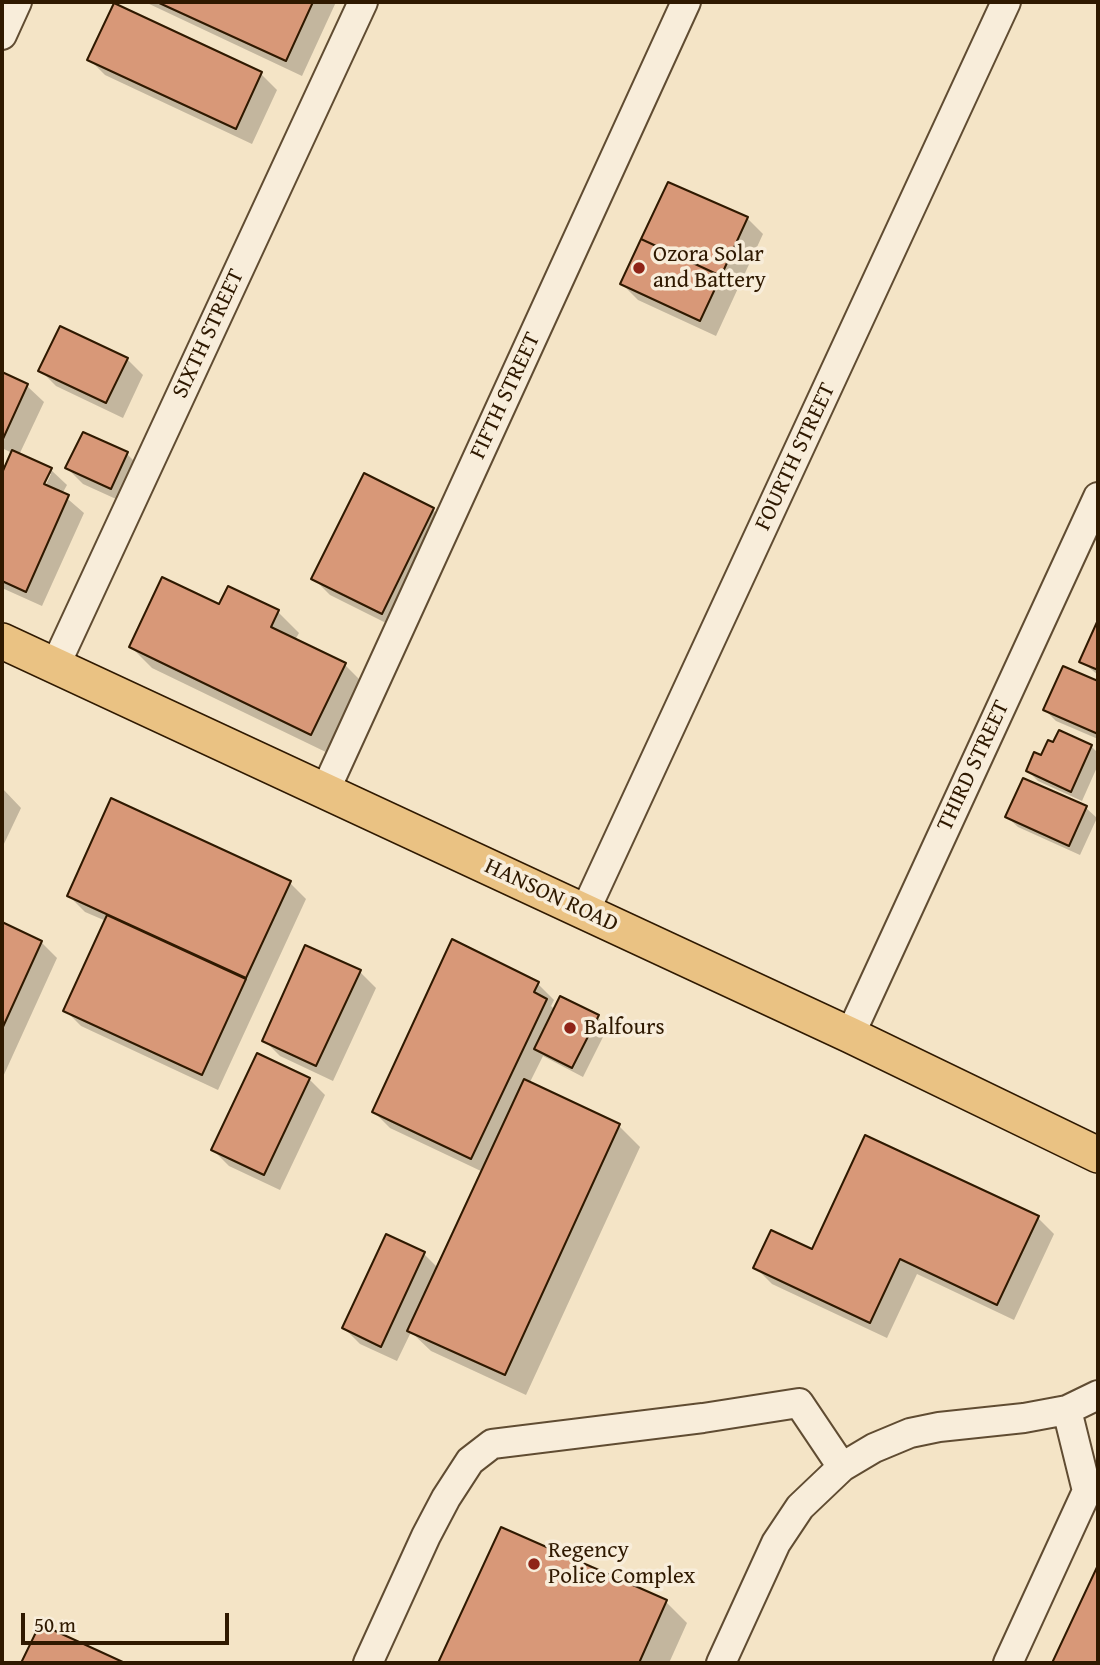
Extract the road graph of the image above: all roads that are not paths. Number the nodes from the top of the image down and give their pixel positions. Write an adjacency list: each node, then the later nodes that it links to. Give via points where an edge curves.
1 (17, 2): 5 (street)
2 (363, 2): 8 (street, SIXTH STREET)
3 (686, 2): 9 (street, FIFTH STREET)
4 (1006, 2): 10 (street, FOURTH STREET)
5 (2, 36)
6 (1098, 497): 11 (street, THIRD STREET)
7 (2, 641): 8 (main road, HANSON ROAD)
8 (55, 666): 9 (main road, HANSON ROAD)
9 (325, 791): 10 (main road, HANSON ROAD)
10 (585, 911): 11 (main road, HANSON ROAD)
11 (850, 1035): 12 (main road, HANSON ROAD)
12 (1098, 1155)
13 (1098, 1395): 14 (street)
14 (1066, 1410): 15 (street, via 910,1433); 18 (street, via 1087,1491)
15 (842, 1467): 16 (street, via 799,1403 492,1444 470,1461 446,1498); 17 (street, via 800,1507 776,1543)
16 (368, 1663)
17 (721, 1663)
18 (1008, 1663)

